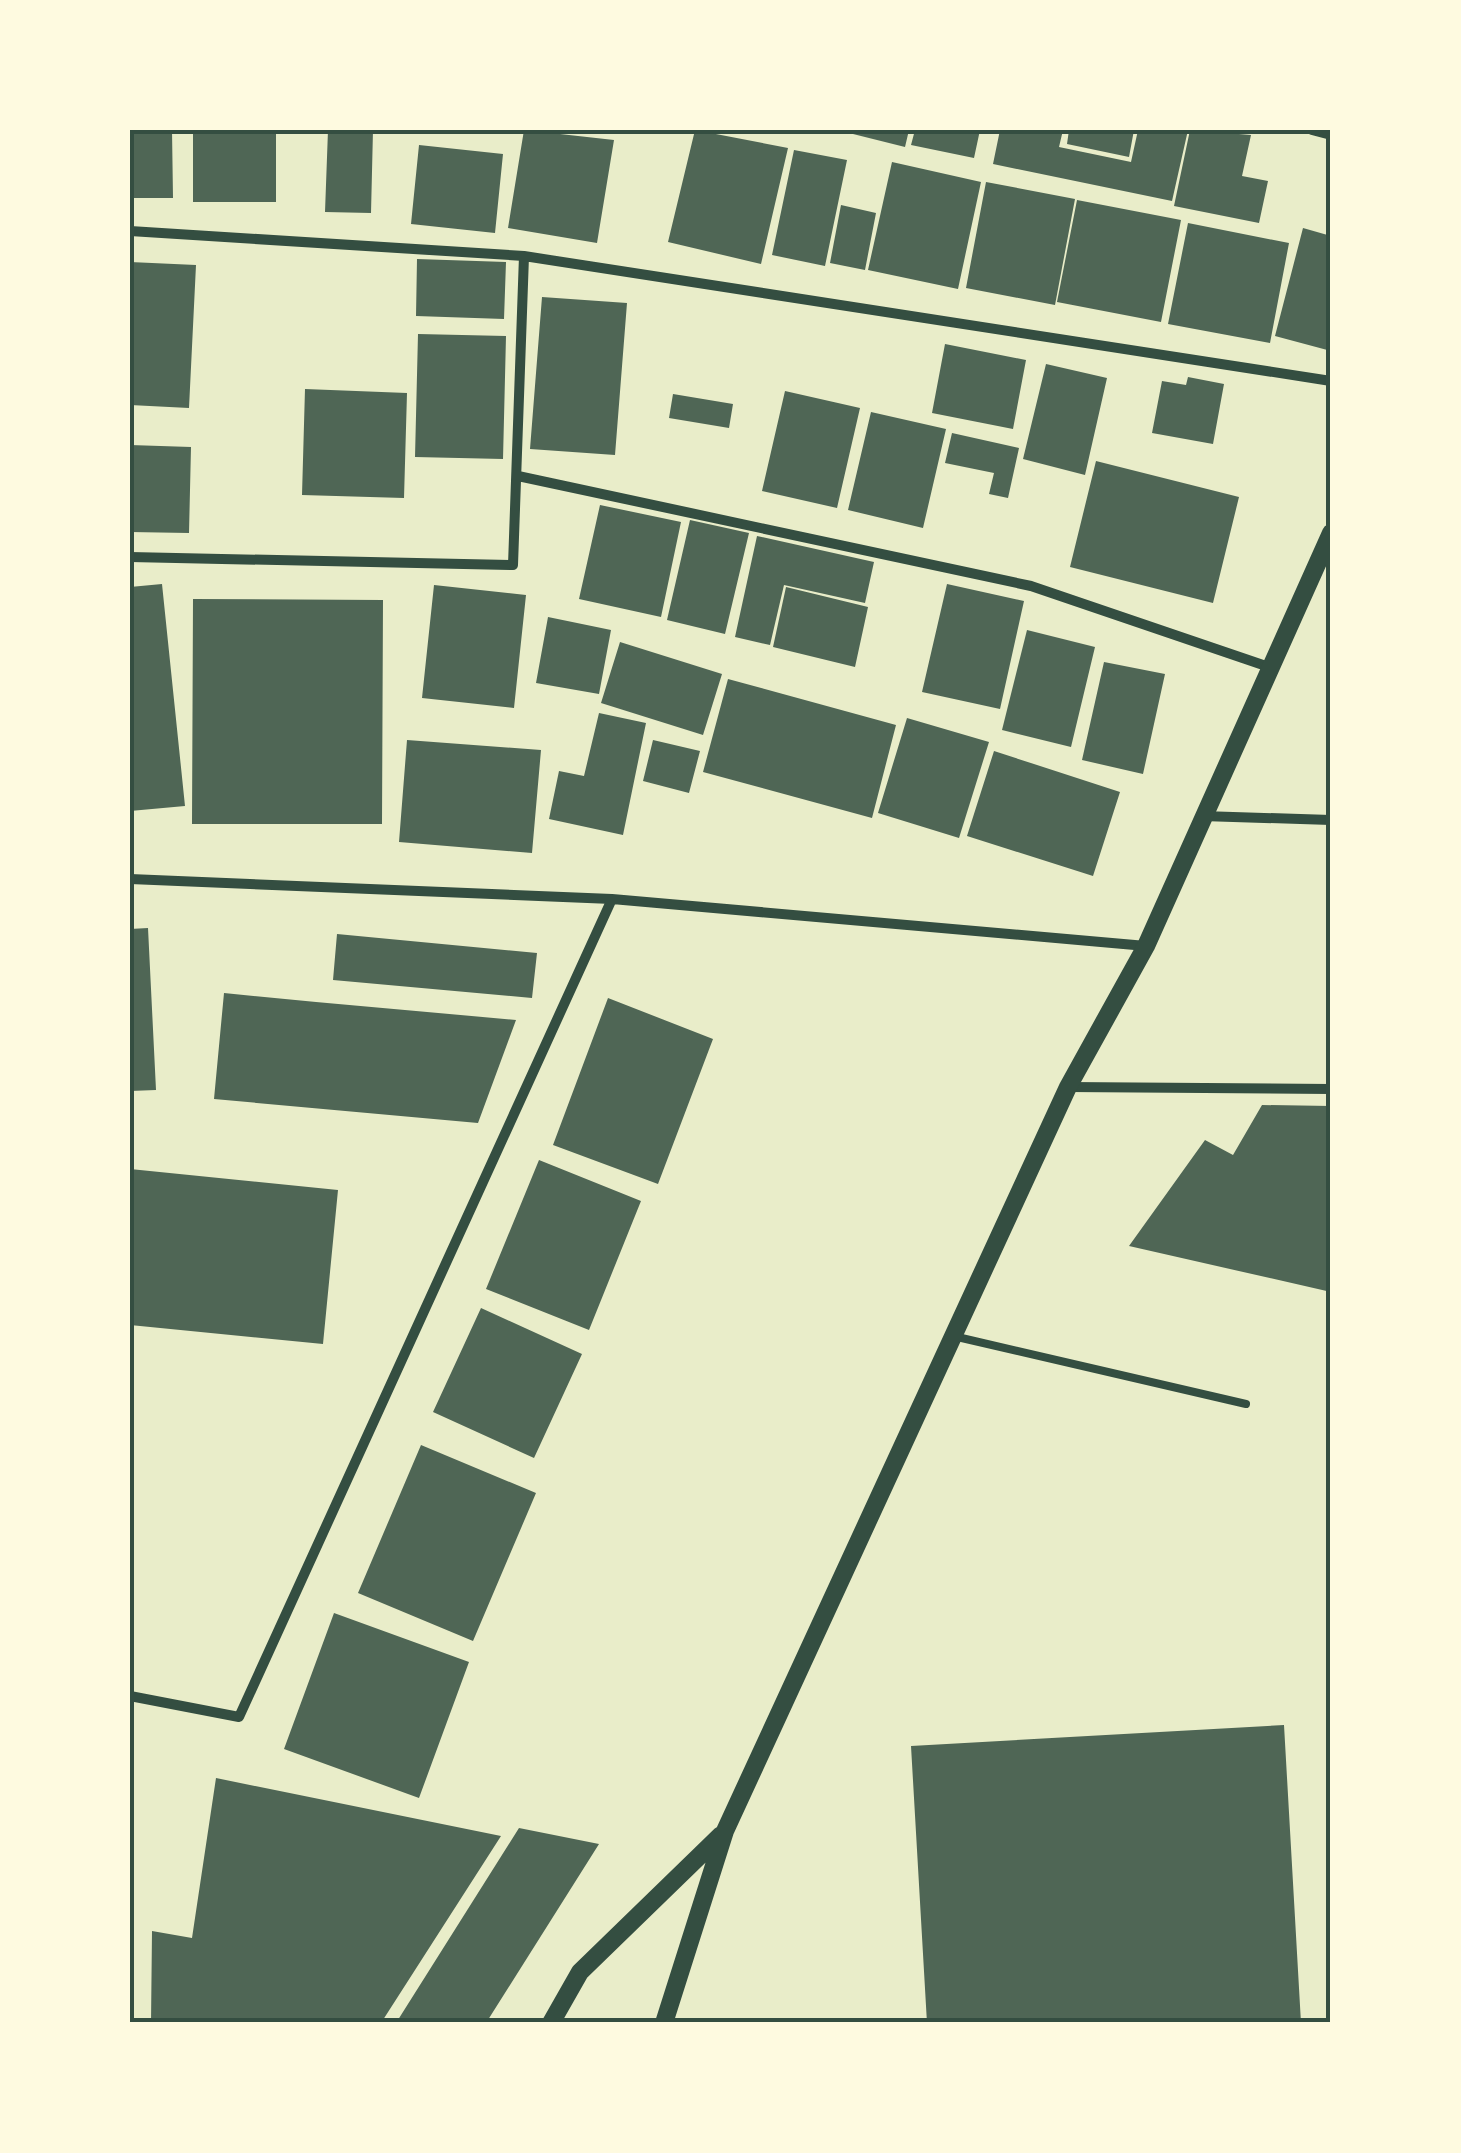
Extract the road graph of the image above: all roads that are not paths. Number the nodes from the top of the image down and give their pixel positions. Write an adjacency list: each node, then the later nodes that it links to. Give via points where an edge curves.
1 (1312, 130): 2 (street)
2 (1331, 135)
3 (130, 231): 4 (street)
4 (524, 256): 5 (street); 6 (street)
5 (1331, 381)
6 (518, 476): 8 (street, via 513,565); 9 (street, via 1031,586)
7 (1331, 533): 9 (street)
8 (130, 557)
9 (1273, 668): 10 (street)
10 (1201, 816): 11 (street); 14 (street)
11 (1331, 820)
12 (130, 880): 13 (street)
13 (612, 899): 14 (street); 19 (street, via 239,1717)
14 (1146, 946): 15 (street)
15 (1068, 1087): 16 (street); 17 (street)
16 (1331, 1089)
17 (954, 1336): 18 (lane); 20 (street)
18 (1246, 1404)
19 (130, 1696)
20 (725, 1831): 21 (street, via 580,1972); 22 (street)
21 (551, 2023)
22 (664, 2023)

